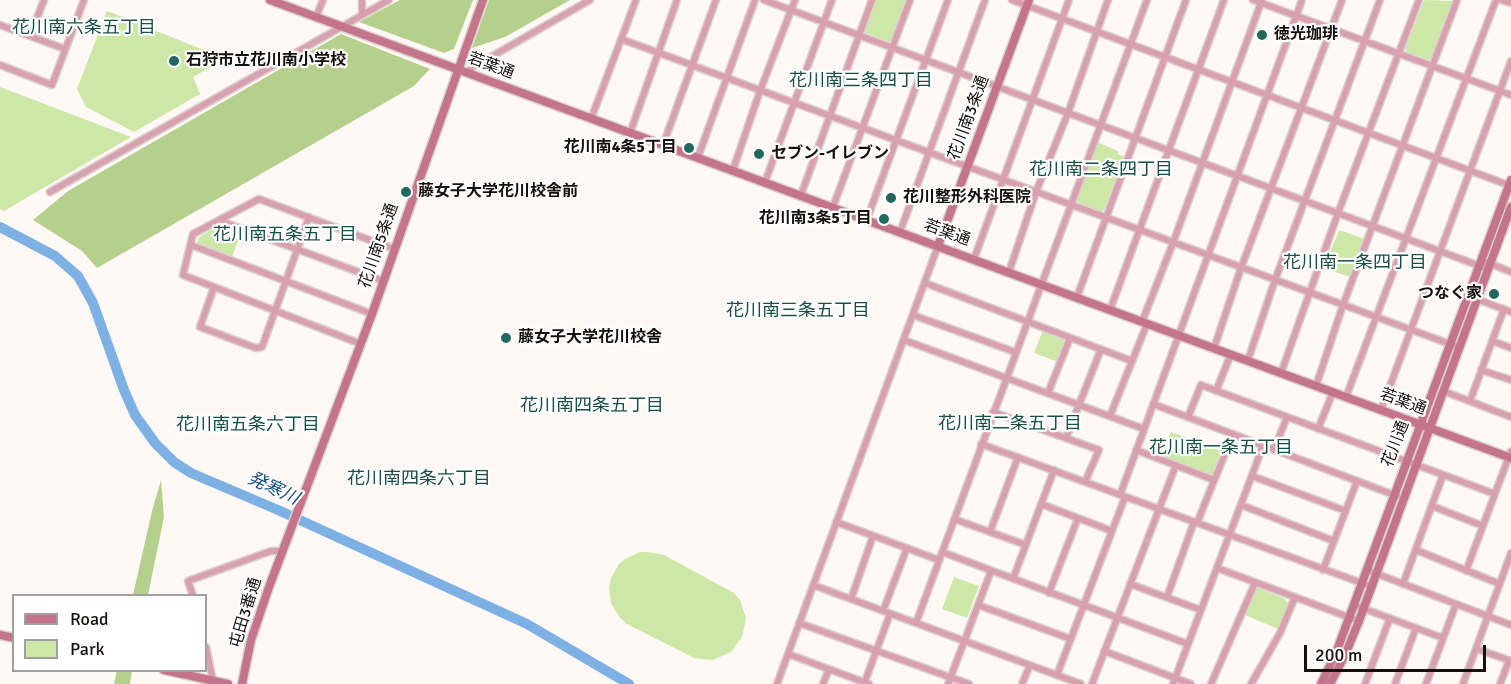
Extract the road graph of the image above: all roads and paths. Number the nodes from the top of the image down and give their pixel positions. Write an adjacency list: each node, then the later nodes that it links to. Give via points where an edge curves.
1 (44, 0): 47 (street)
2 (84, 0): 53 (street)
3 (270, 0): 40 (street, 若葉通)
4 (323, 0): 40 (street)
5 (362, 0): 38 (street)
6 (389, 0): 38 (street)
7 (483, 0): 63 (street, 花川南5条通)
8 (590, 0): 63 (street)
9 (636, 0): 49 (street)
10 (677, 0): 54 (street)
11 (716, 0): 60 (street)
12 (755, 0): 65 (street)
13 (764, 0): 37 (street)
14 (795, 0): 37 (street)
15 (832, 0): 42 (street)
16 (872, 0): 48 (street)
17 (910, 0): 52 (street)
18 (948, 0): 57 (street)
19 (985, 0): 64 (street)
20 (1012, 0): 35 (street)
21 (1069, 0): 41 (street)
22 (1108, 0): 46 (street)
23 (1147, 0): 51 (street)
24 (1186, 0): 56 (street)
25 (1224, 0): 62 (street)
26 (1253, 0): 34 (street)
27 (1302, 0): 39 (street)
28 (1342, 0): 45 (street)
29 (1380, 0): 50 (street)
30 (1419, 0): 55 (street)
31 (1457, 0): 61 (street)
32 (1496, 0): 66 (street)
33 (1502, 0): 36 (street)
34 (1262, 2): 39 (street); 67 (street)
35 (1028, 3): 41 (street); 68 (street, 花川南3条通)
36 (1511, 3)
37 (791, 10): 42 (street); 69 (street)
38 (362, 15): 44 (street)
39 (1296, 16): 45 (street); 71 (street)
40 (316, 17): 44 (street, 若葉通)
41 (1062, 19): 46 (street); 73 (street)
42 (824, 22): 48 (street); 74 (street)
43 (0, 24): 47 (street)
44 (342, 27): 63 (street, 若葉通); 101 (street)
45 (1332, 29): 50 (street); 75 (street)
46 (1095, 31): 51 (street); 76 (street)
47 (30, 36): 53 (street)
48 (859, 36): 52 (street); 77 (street)
49 (621, 39): 54 (street); 78 (street)
50 (1365, 41): 55 (street); 79 (street)
51 (1130, 44): 56 (street); 80 (street)
52 (892, 48): 57 (street); 81 (street)
53 (65, 49): 59 (street, via 52,85)
54 (658, 53): 60 (street); 82 (street)
55 (1400, 54): 61 (street); 83 (street)
56 (1165, 57): 62 (street); 84 (street)
57 (927, 61): 64 (street); 85 (street)
58 (1511, 61): 70 (street)
59 (0, 65)
60 (692, 65): 65 (street); 86 (street)
61 (1432, 66): 66 (street); 87 (street)
62 (1200, 70): 67 (street); 88 (street)
63 (462, 71): 78 (street, 若葉通); 121 (street, 花川南5条通)
64 (959, 73): 68 (street); 89 (street)
65 (728, 78): 69 (street); 90 (street)
66 (1466, 79): 70 (street); 91 (street)
67 (1233, 82): 71 (street); 92 (street)
68 (997, 87): 73 (street); 93 (street, 花川南3条通)
69 (760, 91): 74 (street); 94 (street)
70 (1500, 91): 72 (street); 95 (street)
71 (1267, 95): 75 (street); 96 (street)
72 (1511, 95)
73 (1032, 100): 76 (street); 97 (street)
74 (794, 103): 77 (street); 98 (street)
75 (1302, 108): 79 (street); 100 (street)
76 (1068, 113): 80 (street); 102 (street)
77 (828, 116): 81 (street); 103 (street)
78 (591, 118): 82 (street, 若葉通)
79 (1336, 120): 83 (street); 104 (street)
80 (1101, 126): 84 (street); 105 (street)
81 (863, 128): 85 (street); 106 (street)
82 (630, 133): 86 (street, 若葉通)
83 (1370, 133): 87 (street); 108 (street)
84 (1136, 138): 88 (street); 110 (street)
85 (896, 140): 89 (street); 112 (street)
86 (663, 145): 90 (street, 若葉通)
87 (1403, 145): 91 (street); 113 (street)
88 (1168, 151): 92 (street); 114 (street)
89 (930, 153): 93 (street); 115 (street)
90 (698, 157): 94 (street, 若葉通)
91 (1437, 158): 95 (street); 116 (street)
92 (1202, 163): 96 (street); 117 (street)
93 (967, 167): 97 (street); 119 (street, 花川南3条通)
94 (733, 170): 98 (street, 若葉通)
95 (1471, 171): 99 (street); 122 (street)
96 (1237, 176): 100 (street); 123 (street)
97 (1003, 180): 102 (street); 124 (street)
98 (765, 182): 103 (street, 若葉通)
99 (1510, 184): 125 (street, 花川通)
100 (1272, 189): 104 (street); 126 (street)
101 (50, 192)
102 (1036, 192): 105 (street); 127 (street)
103 (801, 195): 106 (street, 若葉通)
104 (1304, 201): 108 (street); 129 (street)
105 (1071, 205): 110 (street); 133 (street)
106 (833, 207): 112 (street, 若葉通)
107 (1511, 207): 125 (street, 花川通)
108 (1338, 213): 113 (street); 135 (street)
109 (309, 217): 111 (street, via 259,198); 120 (street); 121 (street)
110 (1106, 218): 114 (street); 136 (street)
111 (222, 219): 118 (street, via 193,234); 120 (street)
112 (867, 219): 115 (street, 若葉通)
113 (1373, 226): 116 (street); 138 (street)
114 (1140, 231): 117 (street); 140 (street)
115 (900, 232): 119 (street, 若葉通)
116 (1407, 238): 122 (street); 145 (street)
117 (1173, 243): 123 (street); 147 (street)
118 (191, 245): 130 (street); 134 (street, via 183,275)
119 (938, 246): 124 (street, 若葉通); 132 (street)
120 (297, 249): 130 (street); 131 (street)
121 (394, 249): 131 (street, 花川南5条通)
122 (1440, 250): 125 (street); 148 (street)
123 (1208, 256): 126 (street); 149 (street)
124 (974, 259): 127 (street, 若葉通)
125 (1485, 264): 128 (street); 137 (street, 花川通)
126 (1241, 268): 129 (street); 155 (street)
127 (1009, 272): 133 (street, 若葉通)
128 (1511, 272)
129 (1275, 280): 135 (street); 160 (street)
130 (285, 281): 141 (street); 143 (street)
131 (383, 281): 143 (street, 花川南5条通)
132 (925, 283): 144 (street); 146 (street)
133 (1042, 285): 136 (street, 若葉通); 146 (street)
134 (214, 287): 141 (street); 141 (street, via 200,327 261,347)
135 (1311, 293): 138 (street); 163 (street)
136 (1077, 297): 140 (street, 若葉通)
137 (1472, 298): 139 (street); 154 (street, 花川通)
138 (1343, 305): 145 (street); 166 (street)
139 (1504, 309): 142 (street); 152 (street)
140 (1110, 310): 147 (street, 若葉通)
141 (273, 311): 153 (street)
142 (1511, 312)
143 (372, 314): 153 (street, 花川南5条通)
144 (913, 315): 151 (street); 158 (street)
145 (1377, 317): 148 (street); 171 (street)
146 (1026, 321): 150 (street); 158 (street)
147 (1145, 323): 149 (street, 若葉通); 161 (street)
148 (1410, 330): 154 (street); 175 (street)
149 (1179, 336): 155 (street, 若葉通); 174 (street)
150 (1070, 338): 157 (street); 170 (street)
151 (904, 340): 164 (street); 213 (street)
152 (1492, 341): 156 (street); 162 (street)
153 (361, 344): 224 (street, 花川南5条通)
154 (1454, 345): 168 (street, 花川通); 181 (street, 花川通)
155 (1214, 348): 159 (street, 若葉通)
156 (1511, 348)
157 (1101, 349): 161 (street); 173 (street)
158 (1015, 352): 164 (street)
159 (1231, 354): 160 (street, 若葉通); 167 (street)
160 (1248, 360): 163 (street, 若葉通)
161 (1132, 361): 177 (street)
162 (1481, 370): 165 (street); 172 (street)
163 (1281, 373): 166 (street, 若葉通)
164 (1006, 377): 170 (street); 176 (street)
165 (1511, 381)
166 (1316, 386): 169 (street, 若葉通)
167 (1216, 391): 178 (street, via 1201,385); 179 (street)
168 (1443, 391): 172 (street); 182 (street, 花川通)
169 (1333, 392): 171 (street, 若葉通); 184 (street)
170 (1048, 393): 173 (street)
171 (1346, 397): 175 (street, 若葉通)
172 (1470, 401): 180 (street)
173 (1078, 404): 177 (street); 186 (street)
174 (1153, 404): 178 (street); 183 (street)
175 (1381, 410): 181 (street, 若葉通)
176 (993, 412): 186 (street); 187 (street)
177 (1110, 416): 183 (street)
178 (1188, 417): 185 (street)
179 (1287, 417): 184 (street); 190 (street)
180 (1511, 417)
181 (1420, 424): 182 (street, 若葉通); 193 (street, 花川通)
182 (1430, 428): 191 (street, 若葉通); 195 (street, 花川通)
183 (1144, 429): 189 (street)
184 (1318, 429): 193 (street)
185 (1233, 434): 188 (street); 199 (street)
186 (1066, 438): 201 (street, via 1099,450)
187 (981, 444): 192 (street); 212 (street)
188 (1263, 446): 190 (street); 198 (street)
189 (1136, 450): 194 (street); 204 (street)
190 (1274, 450): 200 (street)
191 (1510, 455): 202 (street)
192 (1018, 457): 196 (street); 217 (street)
193 (1406, 462): 195 (street); 203 (street, 花川通)
194 (1176, 465): 199 (street); 209 (street)
195 (1416, 466): 197 (street); 205 (street, 花川通)
196 (1054, 470): 201 (street); 206 (street)
197 (1443, 475): 202 (street); 208 (street)
198 (1252, 476): 207 (street); 210 (street)
199 (1214, 480): 214 (street)
200 (1357, 481): 203 (street); 210 (street)
201 (1085, 482): 204 (street)
202 (1495, 494): 215 (street)
203 (1394, 495): 205 (street); 231 (street, 花川通)
204 (1123, 496): 209 (street); 216 (street)
205 (1403, 499): 231 (street, 花川通)
206 (1041, 504): 211 (street); 221 (street)
207 (1241, 505): 218 (street); 220 (street)
208 (1432, 506): 215 (street); 223 (street)
209 (1158, 509): 214 (street); 235 (street)
210 (1346, 511): 220 (street)
211 (1078, 518): 216 (street); 240 (street)
212 (954, 519): 217 (street); 225 (street)
213 (836, 522): 219 (street); 238 (street)
214 (1196, 523): 218 (street); 242 (street)
215 (1483, 526): 232 (street)
216 (1112, 531): 247 (street)
217 (990, 532): 221 (street)
218 (1229, 535): 228 (street); 229 (street)
219 (873, 536): 222 (street); 244 (street)
220 (1334, 541): 229 (street)
221 (1026, 545): 233 (street)
222 (907, 548): 227 (street); 250 (street)
223 (1416, 550): 232 (street); 236 (street)
224 (282, 551): 241 (street, via 271,550 188,581); 278 (street, 屯田3番通, via 251,640)
225 (942, 552): 227 (street); 230 (street)
226 (1511, 553): 237 (street)
227 (939, 560): 257 (street)
228 (1217, 568): 234 (street); 249 (street)
229 (1323, 570): 239 (street)
230 (992, 571): 233 (street); 246 (street)
231 (1371, 571): 236 (street); 239 (street, 花川通)
232 (1466, 571): 237 (street)
233 (1013, 579): 240 (street)
234 (1255, 583): 243 (street); 287 (street)
235 (1130, 584): 242 (street); 254 (street)
236 (1403, 584): 245 (street)
237 (1500, 584): 252 (street)
238 (813, 585): 244 (street); 256 (street)
239 (1366, 585): 248 (street, 花川通)
240 (1049, 592): 247 (street)
241 (192, 594)
242 (1167, 597): 249 (street)
243 (1294, 597): 255 (street); 288 (street, via 1280,633)
244 (851, 599): 250 (street)
245 (1456, 604): 252 (street); 260 (street)
246 (978, 605): 261 (street); 262 (street)
247 (1084, 605): 254 (street); 261 (street)
248 (1359, 606): 253 (street); 255 (street, 花川通)
249 (1201, 610): 263 (street)
250 (883, 611): 251 (street)
251 (890, 614): 257 (street); 266 (street)
252 (1488, 616): 258 (street); 264 (street)
253 (1390, 618): 259 (street); 291 (street)
254 (1117, 619): 263 (street); 267 (street)
255 (1354, 620): 289 (street, 花川通); 290 (street, 花川通)
256 (799, 623): 266 (street); 268 (street)
257 (916, 623): 262 (street)
258 (1511, 625)
259 (1416, 628): 260 (street); 292 (street)
260 (1443, 638): 293 (street)
261 (1071, 639): 273 (street)
262 (964, 642): 270 (street); 275 (street)
263 (1188, 644): 276 (street)
264 (1477, 649): 269 (street); 294 (street)
265 (207, 651): 274 (street)
266 (877, 651): 275 (street); 281 (street)
267 (1104, 651): 276 (street); 285 (street)
268 (788, 654): 271 (street); 279 (street)
269 (1510, 661): 295 (street)
270 (1030, 665): 273 (street); 283 (street)
271 (829, 669): 280 (street); 281 (street)
272 (173, 672): 274 (street)
273 (1057, 675): 284 (street)
274 (213, 681): 277 (street)
275 (949, 681): 282 (street)
276 (1174, 681): 286 (street)
277 (228, 684)
278 (242, 684)
279 (777, 684)
280 (823, 684)
281 (866, 684)
282 (969, 684)
283 (1022, 684)
284 (1081, 684)
285 (1092, 684)
286 (1191, 684)
287 (1211, 684)
288 (1251, 684)
289 (1321, 684)
290 (1330, 684)
291 (1365, 684)
292 (1395, 684)
293 (1426, 684)
294 (1463, 684)
295 (1500, 684)

